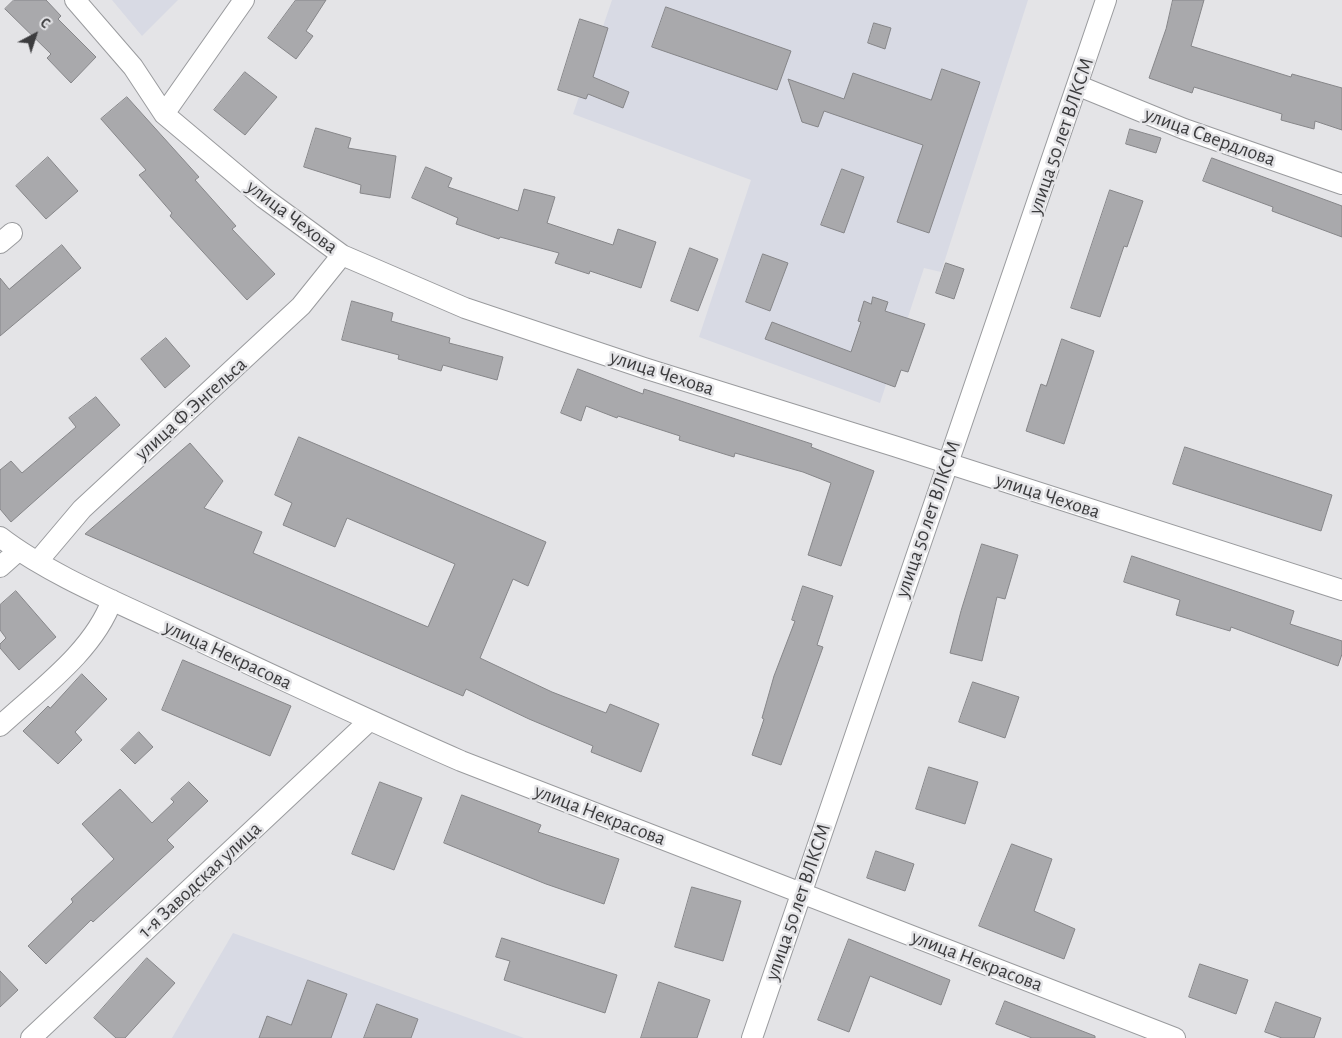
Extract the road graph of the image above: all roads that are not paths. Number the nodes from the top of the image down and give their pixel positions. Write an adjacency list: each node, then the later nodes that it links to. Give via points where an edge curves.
1 (76, 0): 5 (street, улица Чехова, via 133,67)
2 (244, 0): 5 (street)
3 (1106, 0): 4 (street, улица 50 лет ВЛКСМ)
4 (1079, 86): 6 (street, улица Свердлова, via 1184,129); 8 (street, улица 50 лет ВЛКСМ)
5 (164, 114): 7 (street, улица Чехова, via 264,198)
6 (1342, 184)
7 (342, 255): 8 (street, улица Чехова, via 465,308); 11 (street, улица Ф.Энгельса, via 301,306 82,509)
8 (947, 463): 13 (street, улица Чехова); 17 (street, улица 50 лет ВЛКСМ)
9 (0, 537): 10 (street, улица Некрасова)
10 (18, 551): 11 (street, улица Некрасова); 12 (street)
11 (38, 561): 14 (street, улица Некрасова)
12 (0, 567)
13 (1342, 590)
14 (112, 600): 15 (street, улица Некрасова); 16 (street, via 106,616 86,645)
15 (369, 721): 17 (street, улица Некрасова, via 461,761); 18 (street, 1-я Заводская улица)
16 (0, 726)
17 (801, 893): 19 (street, улица 50 лет ВЛКСМ); 20 (street, улица Некрасова)
18 (30, 1038)
19 (752, 1038)
20 (1175, 1038)

